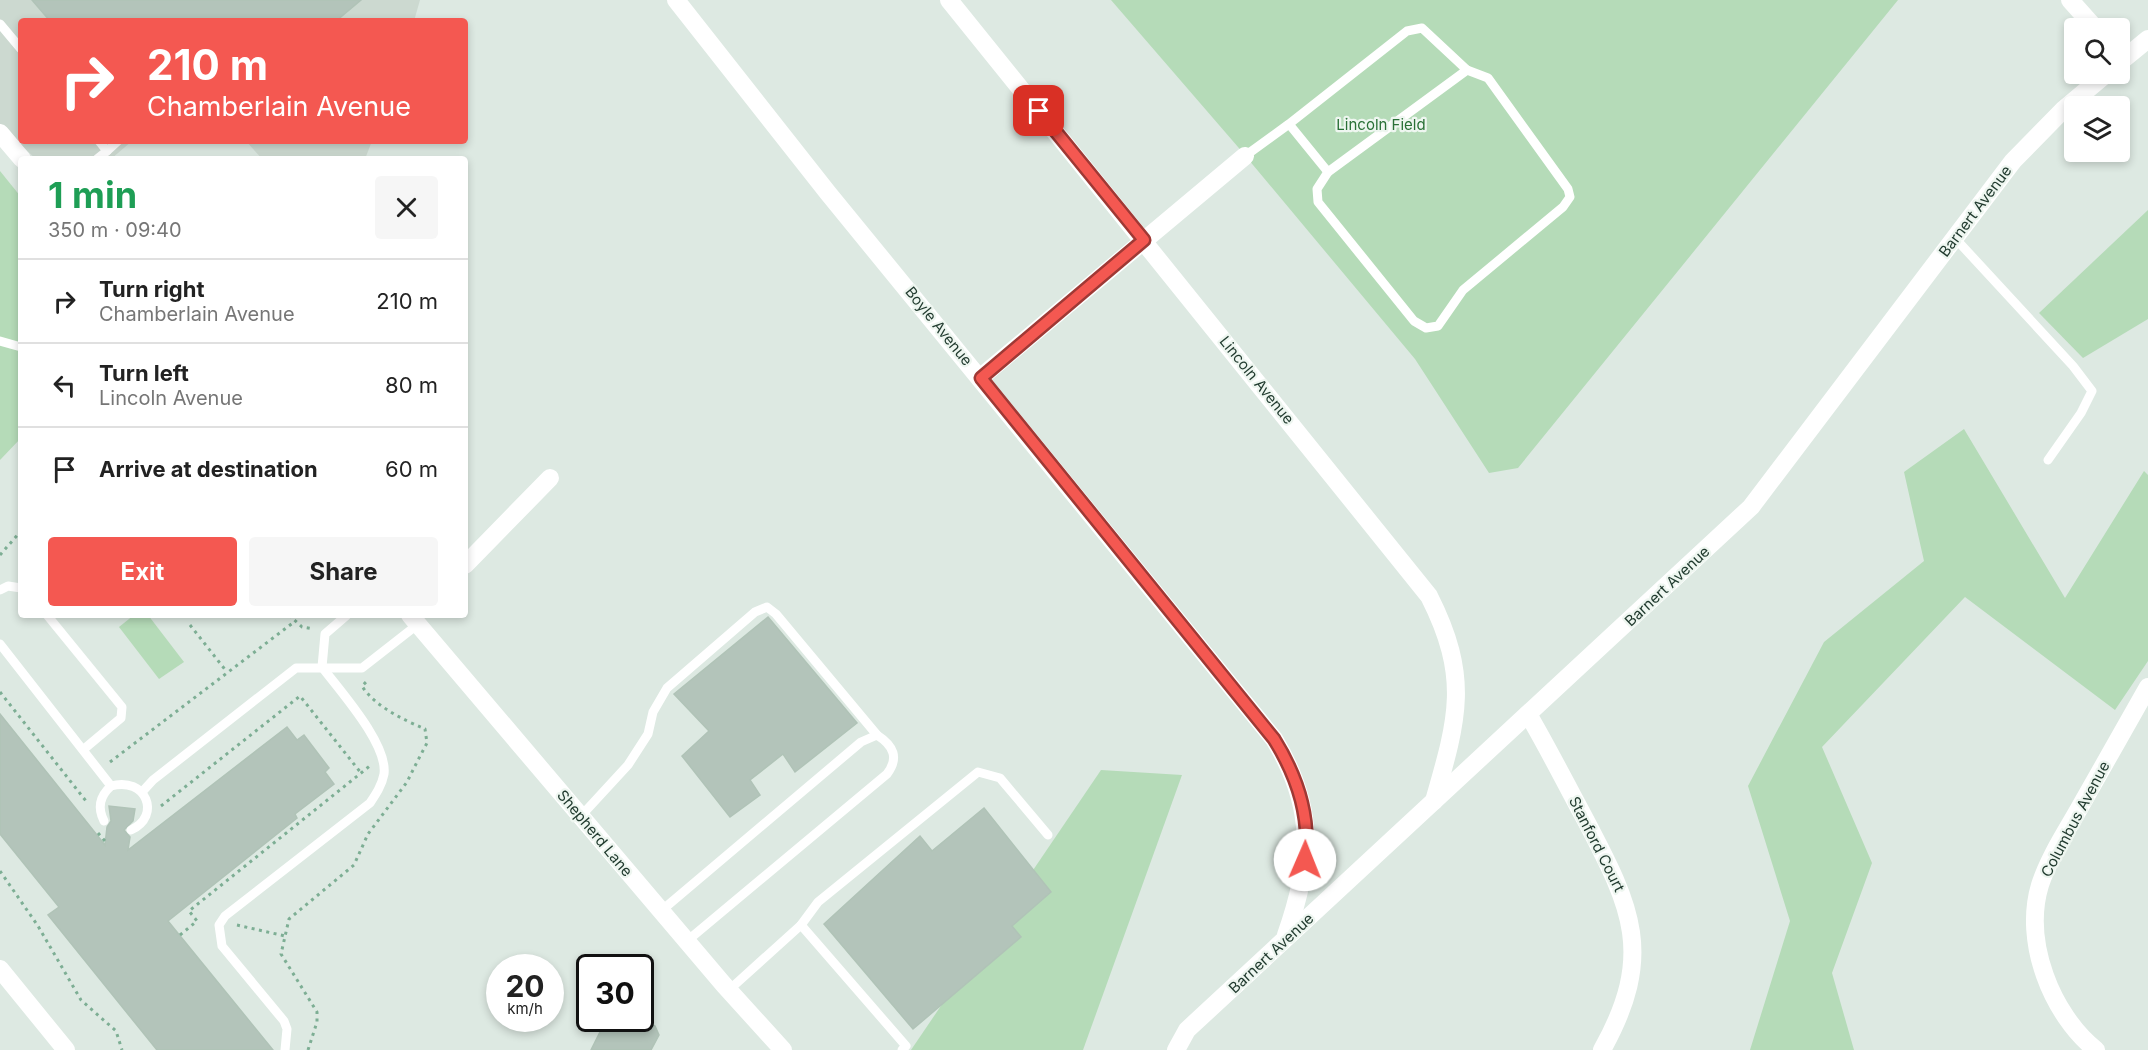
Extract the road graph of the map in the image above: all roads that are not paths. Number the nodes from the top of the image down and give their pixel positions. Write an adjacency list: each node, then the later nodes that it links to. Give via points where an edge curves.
1 (676, 0): 24 (street, Boyle Avenue)
2 (949, 0): 21 (street, Lincoln Avenue)
3 (2070, 0): 4 (street)
4 (2086, 18)
5 (0, 24): 7 (lane)
6 (2148, 39): 8 (street)
7 (18, 45)
8 (2130, 52)
9 (1467, 70): 11 (lane, via 1422,28 1407,31); 19 (lane); 19 (lane, via 1488,78 1570,197 1463,290 1438,326 1426,328 1413,321 1318,202 1317,189)
10 (2094, 84): 20 (street, Barnert Avenue, via 2013,161)
11 (1289, 124): 18 (lane); 19 (lane)
12 (0, 132): 16 (street)
13 (101, 144): 15 (lane)
14 (115, 144): 15 (lane)
15 (107, 151): 17 (lane)
16 (20, 156)
17 (101, 156)
18 (1245, 156): 21 (street)
19 (1328, 172)
20 (1954, 237): 25 (lane, via 2092,391); 36 (street, Barnert Avenue, via 1751,507)
21 (1144, 240): 24 (street); 41 (street, Lincoln Avenue, via 1429,596 1450,642 1458,690 1452,740)
22 (0, 341): 23 (lane)
23 (18, 346)
24 (981, 378): 48 (street, Boyle Avenue, via 1240,696 1288,762 1303,802 1307,847 1297,905)
25 (2048, 460)
26 (550, 478): 27 (street)
27 (468, 562)
28 (18, 588): 29 (lane)
29 (0, 590)
30 (49, 618): 38 (lane, via 122,707 121,718)
31 (344, 618): 34 (lane, via 326,634)
32 (414, 618): 34 (lane, via 362,668); 42 (street, Shepherd Lane)
33 (0, 644): 38 (lane)
34 (322, 667): 40 (lane, via 296,668); 54 (lane, via 378,745 384,773 379,789 370,803 225,916 219,925 222,946 284,1021)
35 (2148, 687): 58 (street, Columbus Avenue, via 2046,868 2036,904 2045,979 2070,1021)
36 (1528, 714): 41 (street, Barnert Avenue); 57 (street, Stanford Court, via 1615,874 1630,918 1630,979 1616,1026)
37 (877, 735): 42 (lane, via 767,607 755,612 667,688 653,712 648,734 628,765); 46 (lane, via 861,742); 49 (lane, via 895,757 887,774)
38 (84, 749): 39 (lane)
39 (111, 786): 40 (lane, via 128,783); 43 (lane, via 100,803)
40 (142, 792): 44 (lane, via 146,815)
41 (1434, 801): 48 (street, Barnert Avenue)
42 (581, 816): 46 (street, Shepherd Lane)
43 (104, 821)
44 (131, 830)
45 (1048, 835): 47 (lane, via 1000,778 978,771 818,902)
46 (661, 911): 49 (street, Shepherd Lane)
47 (801, 925): 51 (lane); 55 (lane, via 906,1046)
48 (1284, 940): 56 (street, Barnert Avenue, via 1187,1030)
49 (687, 941): 51 (street, Shepherd Lane)
50 (0, 969): 53 (street)
51 (729, 990): 52 (street, Shepherd Lane)
52 (777, 1047)
53 (66, 1050)
54 (285, 1050)
55 (902, 1050)
56 (1176, 1050)
57 (1602, 1050)
58 (2096, 1050)

